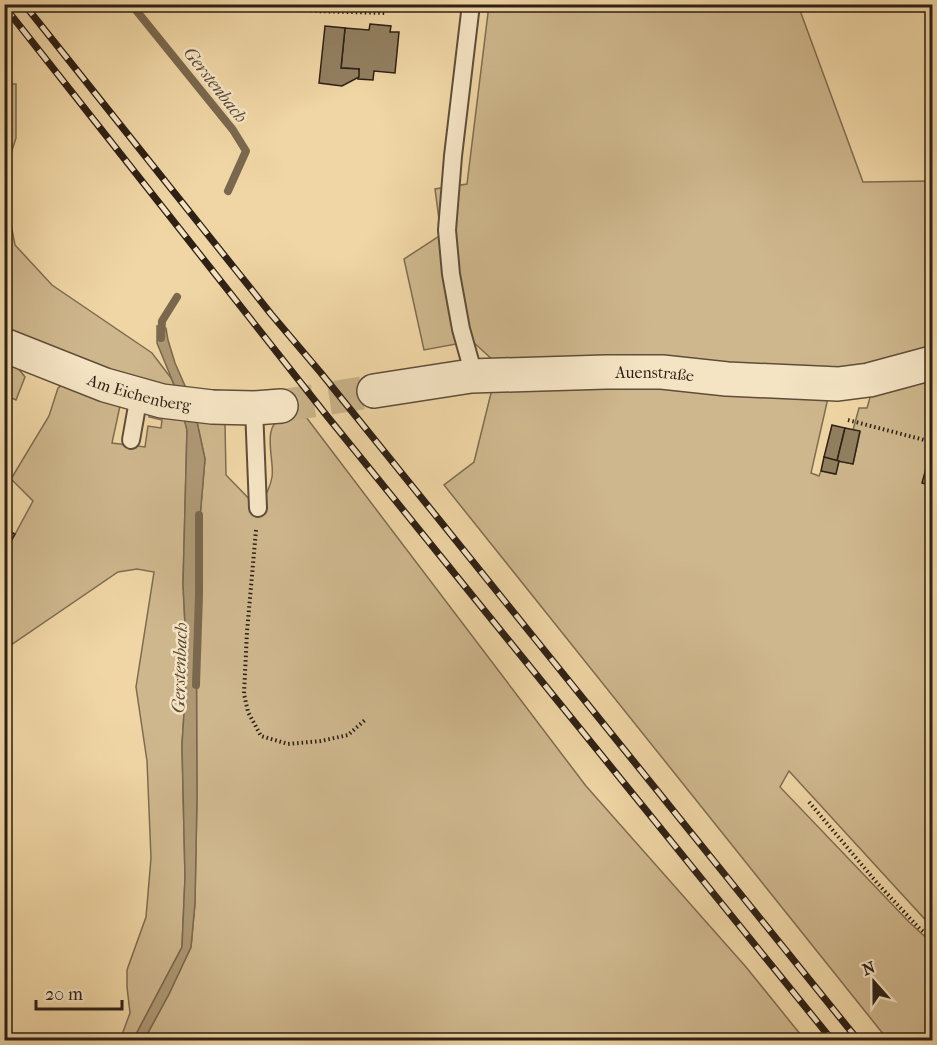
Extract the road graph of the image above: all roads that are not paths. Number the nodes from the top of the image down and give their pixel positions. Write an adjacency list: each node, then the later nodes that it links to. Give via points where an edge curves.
1 (471, 4): 4 (lane, via 447,230 460,329)
2 (4, 345): 6 (street, Am Eichenberg, via 105,385)
3 (933, 363): 4 (street, Auenstraße, via 838,384 662,372)
4 (471, 376): 5 (street, Auenstraße)
5 (374, 391)
6 (150, 398): 7 (street, Am Eichenberg, via 212,407); 8 (lane)
7 (267, 407): 9 (lane)
8 (131, 440)
9 (258, 508)

